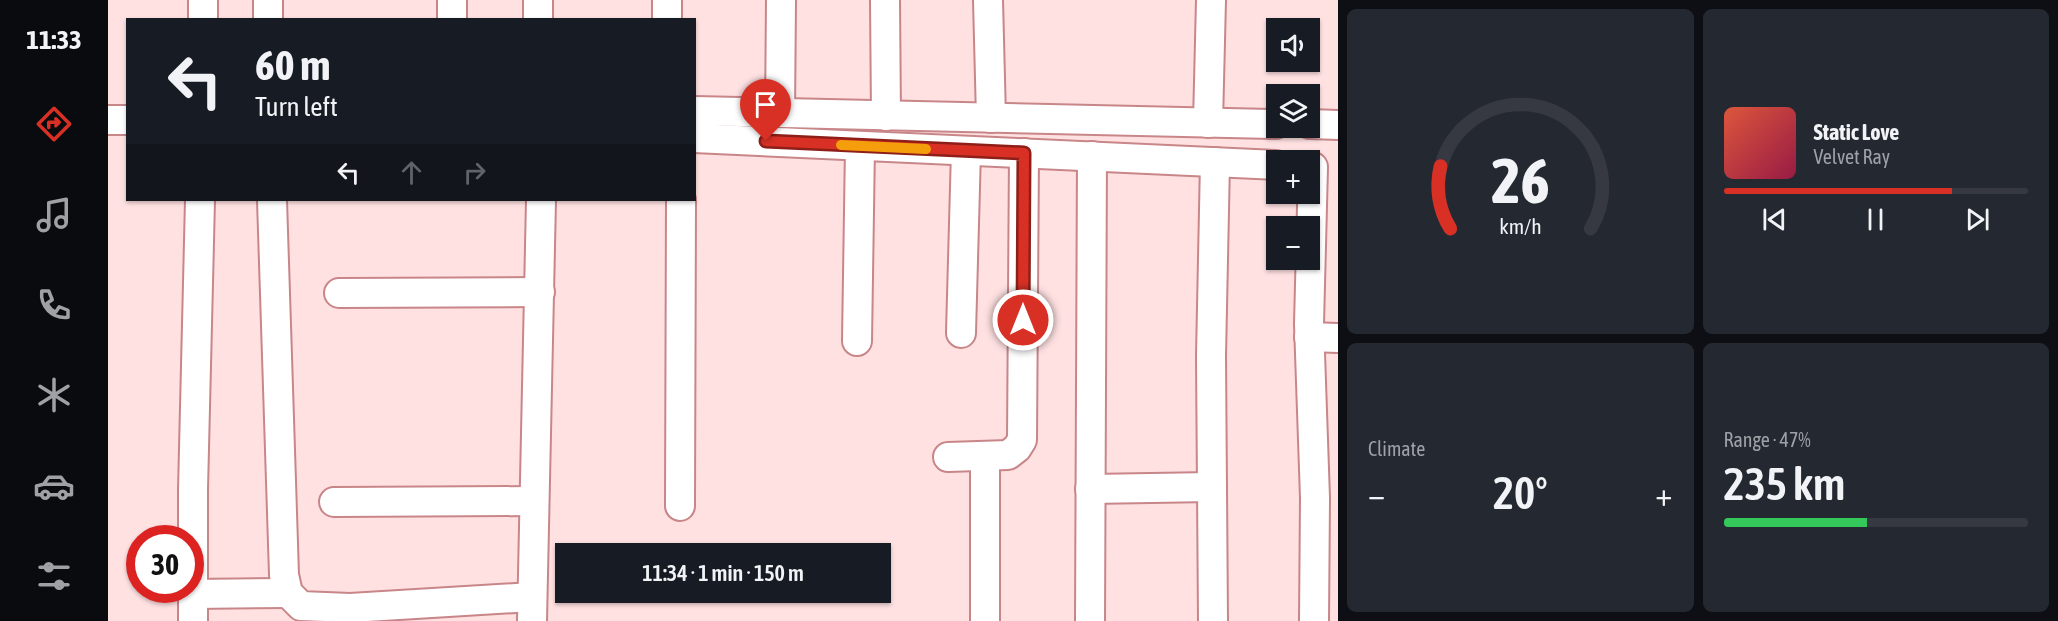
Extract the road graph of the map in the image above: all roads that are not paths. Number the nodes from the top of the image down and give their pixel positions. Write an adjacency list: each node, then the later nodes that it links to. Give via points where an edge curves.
1 (203, 0): 10 (street)
2 (268, 0): 11 (street)
3 (452, 0): 12 (street)
4 (538, 0): 13 (street)
5 (667, 0): 14 (street)
6 (781, 0): 16 (street)
7 (885, 0): 17 (street)
8 (988, 0): 18 (street)
9 (1211, 0): 21 (street)
10 (202, 18)
11 (268, 18)
12 (452, 18)
13 (538, 18)
14 (667, 18)
15 (696, 111): 16 (street)
16 (780, 113): 17 (street)
17 (886, 116): 18 (street)
18 (991, 118): 21 (street)
19 (108, 120): 20 (street)
20 (126, 120)
21 (1208, 123): 22 (street)
22 (1266, 124)
23 (1320, 124): 24 (street)
24 (1338, 125)
25 (696, 138): 26 (street)
26 (860, 146): 27 (street); 42 (street)
27 (966, 151): 28 (street); 39 (street)
28 (1024, 153): 29 (street); 44 (street, via 1022,440 1008,455)
29 (1092, 156): 30 (street); 46 (street)
30 (1215, 162): 31 (street); 45 (street)
31 (1266, 165)
32 (200, 201): 51 (street)
33 (272, 201): 50 (street, via 284,575)
34 (541, 201): 37 (street)
35 (681, 201): 49 (street)
36 (1318, 204): 40 (street)
37 (540, 292): 38 (street); 47 (street)
38 (339, 293)
39 (961, 333)
40 (1309, 337): 41 (street); 56 (street, via 1315,498)
41 (1338, 338)
42 (857, 341)
43 (948, 457): 44 (street)
44 (985, 457): 53 (street)
45 (1212, 487): 46 (street); 55 (street)
46 (1090, 489): 54 (street)
47 (534, 501): 48 (street); 52 (street)
48 (334, 502)
49 (681, 506)
50 (288, 592): 51 (street); 52 (street, via 301,606)
51 (192, 608)
52 (532, 609)
53 (986, 621)
54 (1090, 621)
55 (1213, 621)
56 (1314, 621)

